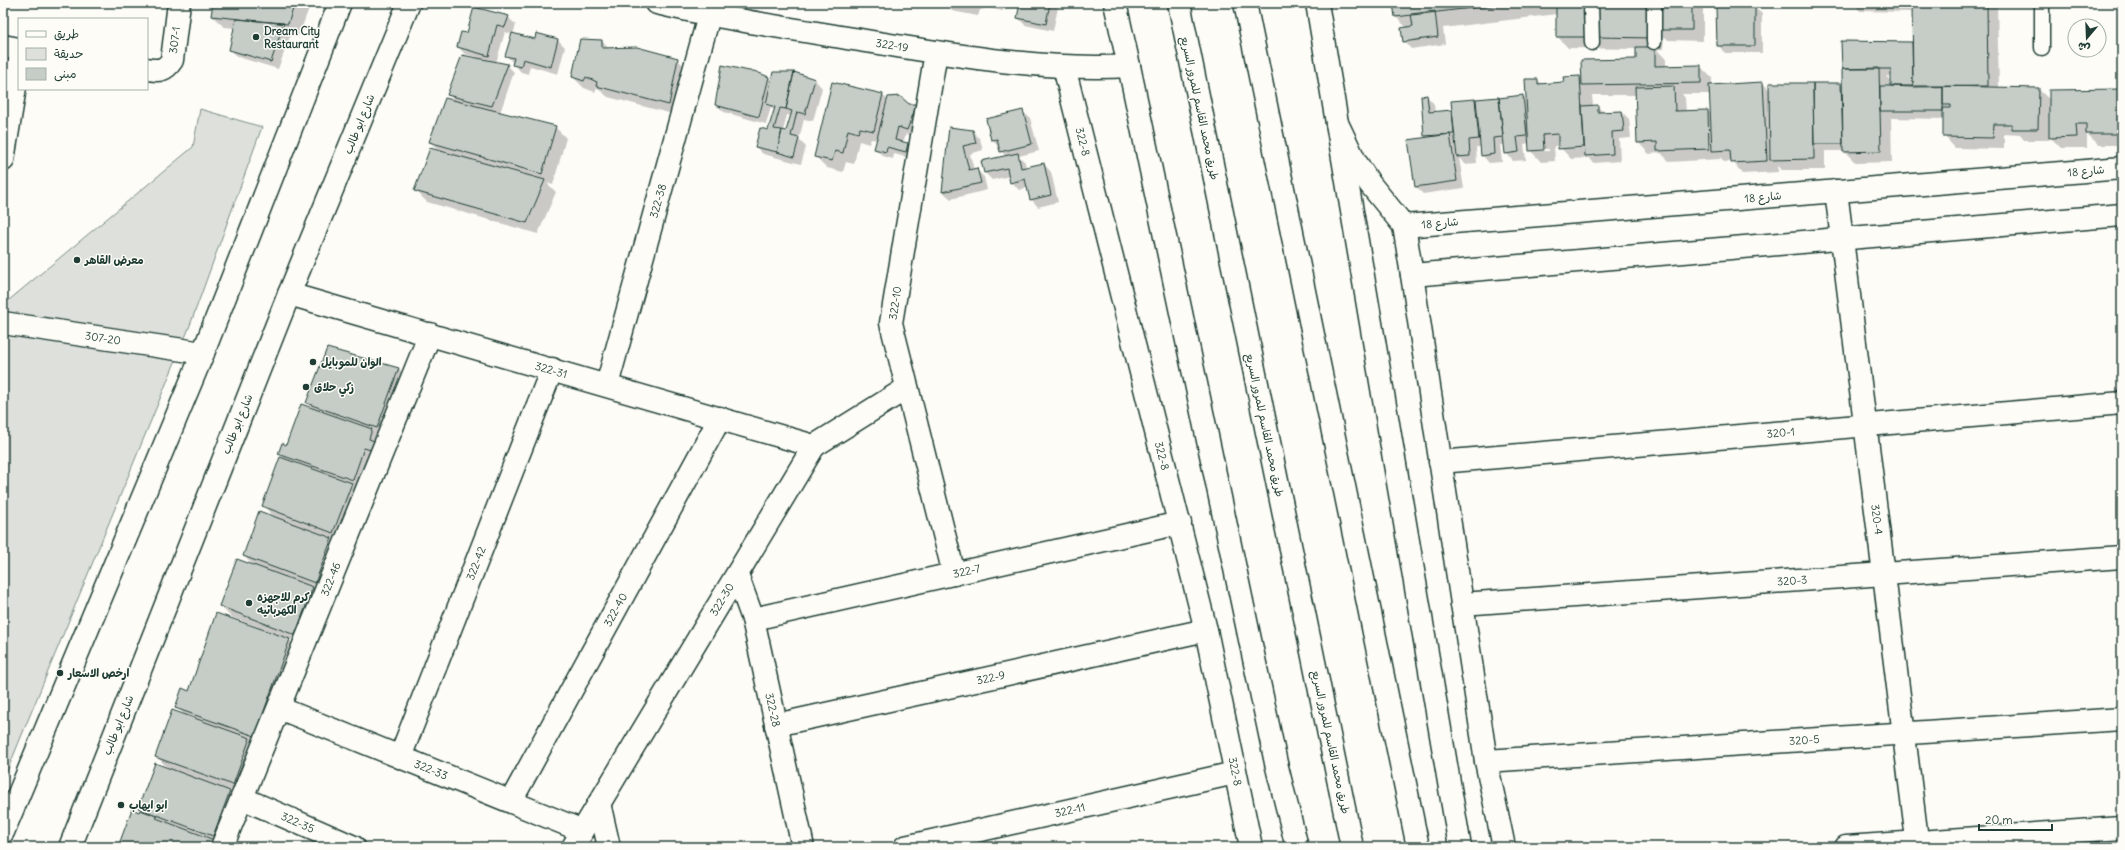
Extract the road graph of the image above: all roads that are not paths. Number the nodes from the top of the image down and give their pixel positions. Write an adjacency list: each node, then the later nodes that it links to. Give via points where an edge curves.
1 (180, 3): 22 (main road, 307-1, via 172,60 168,67)
2 (340, 3): 34 (main road)
3 (409, 3): 31 (main road, شارع ابو طالب)
4 (657, 3): 12 (main road, 322-19)
5 (1115, 3): 19 (main road)
6 (1179, 3): 73 (main road, طريق محمد القاسم للمرور السريع)
7 (1245, 3): 74 (main road)
8 (1317, 3): 23 (main road)
9 (1591, 3): 14 (lane)
10 (1654, 3): 13 (lane)
11 (2042, 3): 17 (lane)
12 (710, 9): 18 (main road, 322-19); 36 (main road, 322-38)
13 (1654, 42)
14 (1592, 43)
15 (3, 46): 16 (main road)
16 (18, 48)
17 (2042, 48)
18 (936, 52): 20 (main road, 322-19); 37 (main road, 322-10, via 891,323)
19 (1129, 66): 20 (main road, 322-19); 72 (main road, via 1276,763)
20 (1064, 67): 43 (main road, 322-8)
21 (18, 69): 24 (main road)
22 (154, 70)
23 (1337, 123): 28 (main road, via 1355,161); 75 (main road)
24 (3, 160)
25 (2122, 168): 26 (main road, شارع 18)
26 (1836, 191): 28 (main road, شارع 18); 29 (main road, 320-4)
27 (2122, 215): 29 (main road)
28 (1404, 226): 30 (main road)
29 (1842, 238): 30 (main road); 40 (main road, 320-4)
30 (1412, 275): 42 (main road)
31 (289, 294): 33 (main road, 322-31); 65 (main road, شارع ابو طالب)
32 (3, 322): 34 (main road, 307-20)
33 (430, 334): 35 (main road, 322-31); 51 (main road, 322-46)
34 (203, 353): 62 (main road)
35 (552, 370): 36 (main road, 322-31); 55 (main road, 322-42)
36 (607, 385): 39 (main road, 322-31)
37 (907, 388): 41 (main road, 322-30); 46 (main road, 322-10)
38 (2122, 403): 40 (main road, 320-1)
39 (720, 418): 41 (main road, 322-31); 59 (main road, 322-40)
40 (1866, 426): 42 (main road, 320-1); 45 (main road, 320-4)
41 (814, 446): 47 (main road, 322-30)
42 (1440, 462): 48 (main road)
43 (1180, 523): 46 (main road, 322-7); 50 (main road, 322-8)
44 (2122, 557): 45 (main road, 320-3)
45 (1884, 573): 48 (main road, 320-3); 54 (main road, 320-4)
46 (954, 574): 49 (main road, 322-7)
47 (737, 575): 49 (main road, 322-28); 60 (main road, 322-30)
48 (1462, 604): 56 (main road)
49 (753, 619): 53 (main road, 322-28)
50 (1206, 630): 53 (main road, 322-9); 57 (main road, 322-8)
51 (279, 708): 55 (main road, 322-33); 58 (main road, 322-46)
52 (2122, 719): 54 (main road, 320-5)
53 (776, 726): 69 (main road, 322-28)
54 (1904, 733): 56 (main road, 320-5); 64 (main road, 320-4)
55 (400, 757): 59 (main road, 322-33)
56 (1486, 761): 76 (main road)
57 (1235, 773): 70 (main road, 322-11); 71 (main road, 322-8)
58 (242, 798): 66 (main road, 322-46); 67 (main road, 322-35)
59 (511, 802): 63 (main road, 322-33)
60 (599, 803): 63 (main road, 322-30); 68 (main road)
61 (2122, 828): 64 (main road)
62 (3, 832)
63 (578, 839)
64 (1918, 845): 77 (main road)
65 (70, 847)
66 (222, 847)
67 (354, 847)
68 (609, 847)
69 (803, 847)
70 (905, 847)
71 (1251, 847)
72 (1297, 847)
73 (1352, 847)
74 (1418, 847)
75 (1460, 847)
76 (1504, 847)
77 (1846, 847)

